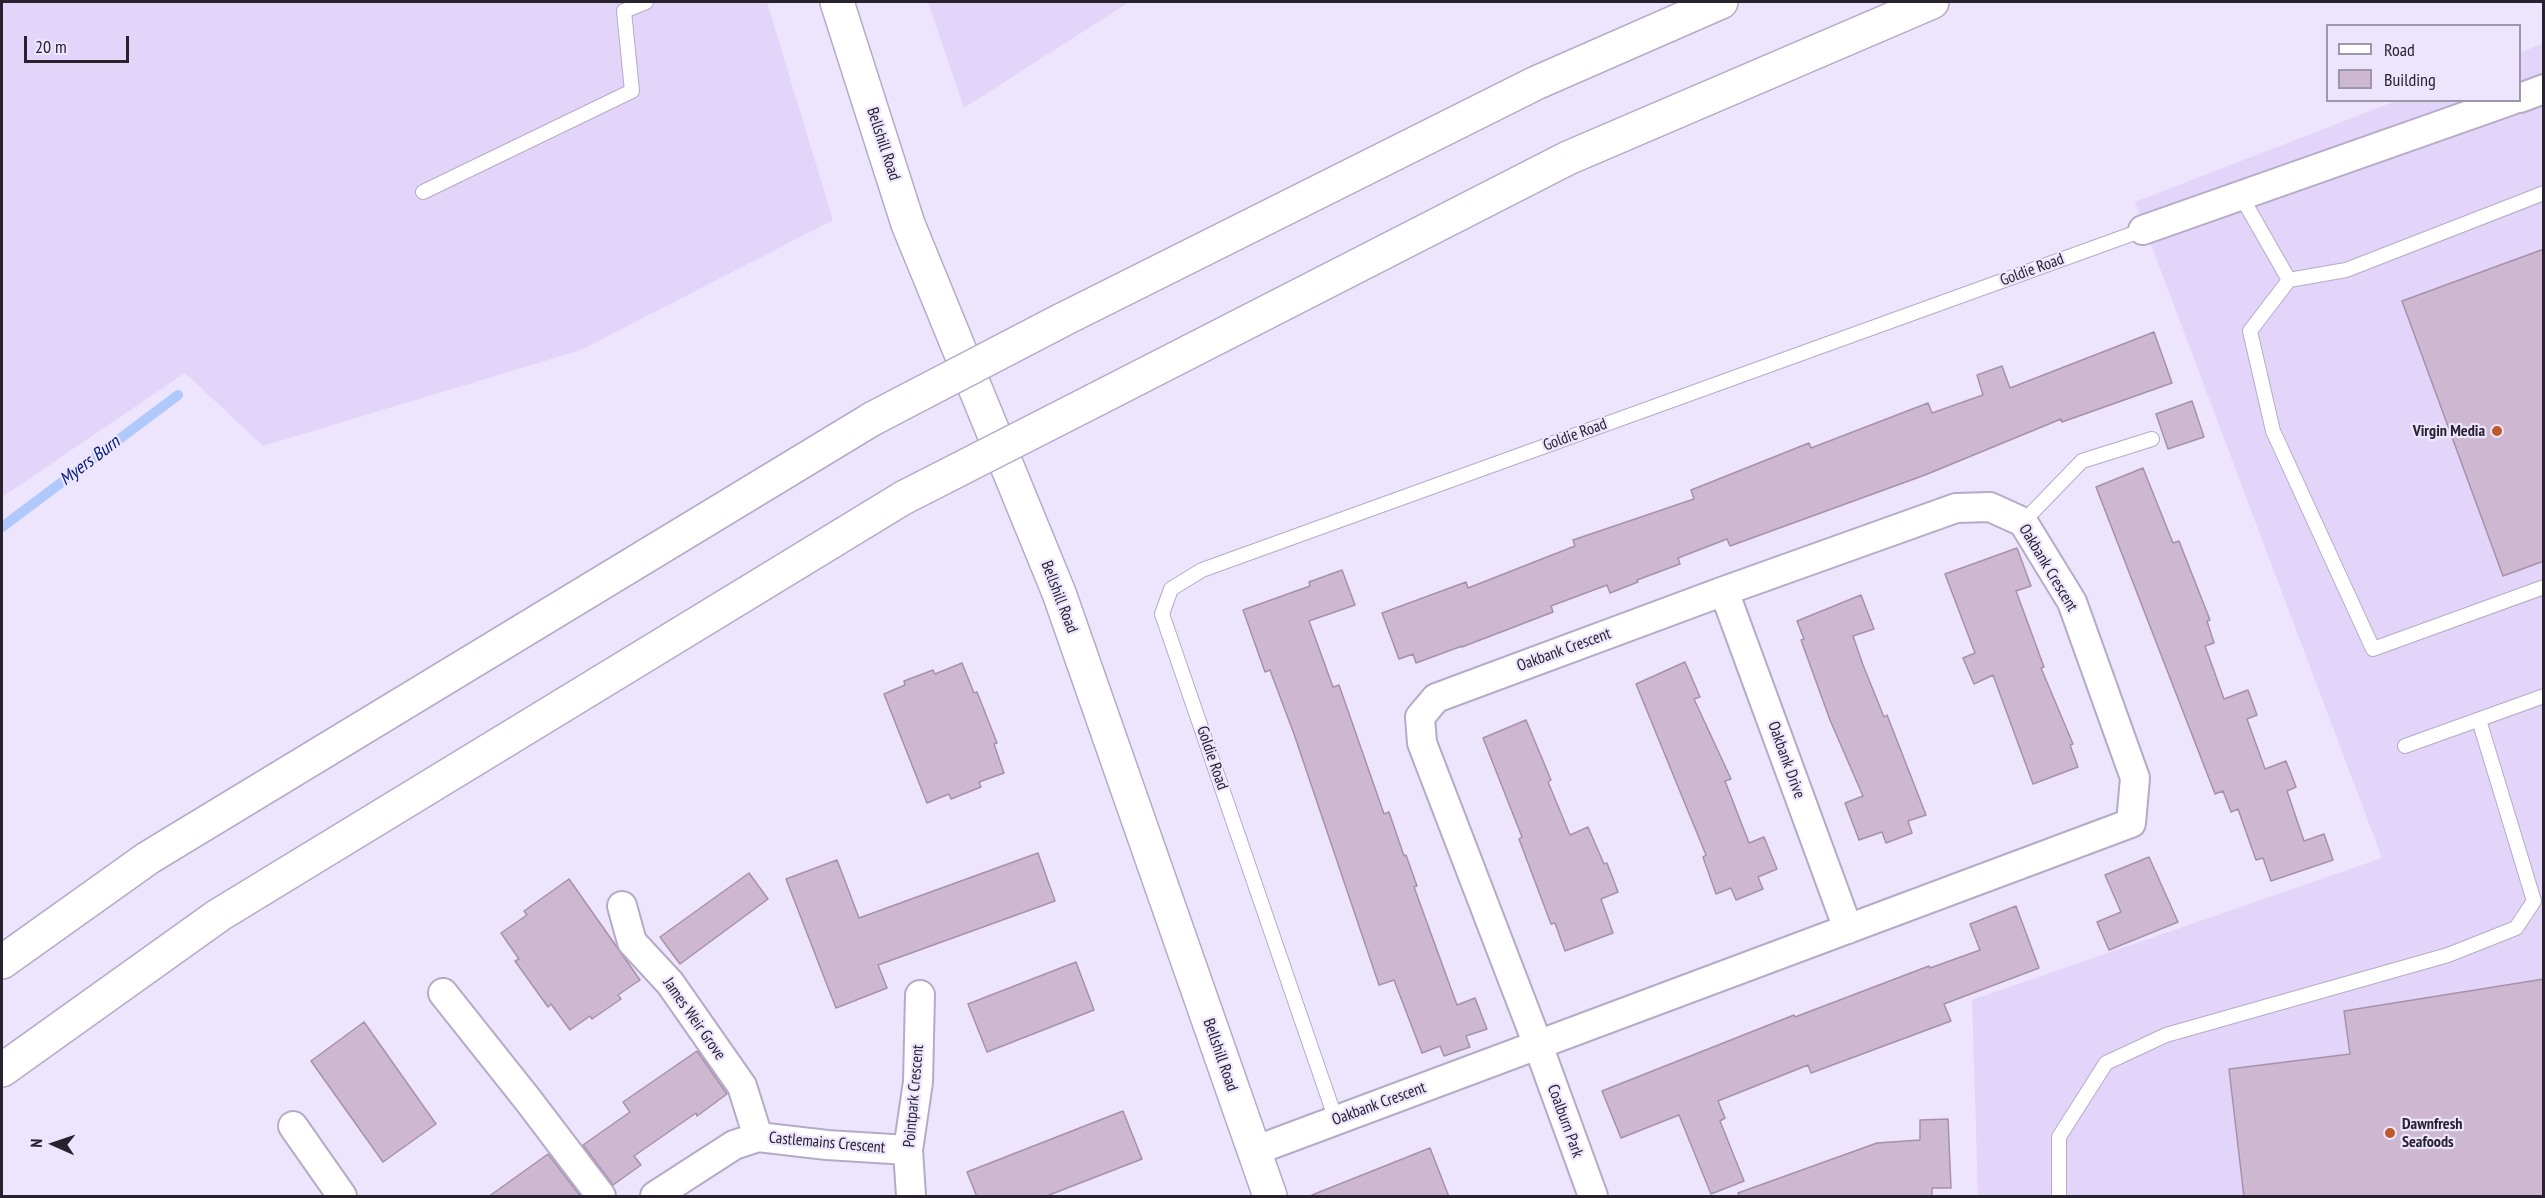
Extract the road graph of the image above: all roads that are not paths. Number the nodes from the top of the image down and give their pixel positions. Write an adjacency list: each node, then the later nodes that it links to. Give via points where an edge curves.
1 (646, 2): 8 (lane, via 624,11 632,91)
2 (837, 2): 31 (main road, Bellshill Road, via 908,224 1059,593)
3 (1721, 2): 22 (main road, bridge, via 1536,83 872,419 148,858)
4 (1932, 2): 26 (main road, bridge, via 1568,158 903,498 219,915)
5 (2544, 89): 6 (street)
6 (2521, 98)
7 (2506, 102): 10 (street, Goldie Road)
8 (423, 192)
9 (2544, 193): 12 (lane, via 2346,270)
10 (2241, 195): 11 (street, Goldie Road); 12 (lane)
11 (2143, 230): 27 (lane, Goldie Road, via 1202,570 1171,589 1162,614)
12 (2289, 280): 15 (lane, via 2250,331 2273,431 2373,649)
13 (2152, 439): 14 (lane, via 2082,460)
14 (2023, 522): 16 (street, Oakbank Crescent, via 1990,507 1956,508); 21 (street, Oakbank Crescent, via 2072,602 2135,778 2131,823)
15 (2544, 587)
16 (1724, 591): 21 (street, Oakbank Drive); 25 (street, Oakbank Crescent, via 1436,698 1420,717 1422,743)
17 (2544, 696): 18 (lane)
18 (2478, 720): 19 (lane); 38 (lane, via 2534,901 2516,928 2448,955 2166,1035 2106,1063 2059,1137)
19 (2405, 746)
20 (622, 906): 29 (street, James Weir Grove, via 632,942 670,983 742,1086)
21 (1848, 929): 25 (street, Oakbank Crescent)
22 (2, 962)
23 (442, 993): 33 (street)
24 (920, 995): 30 (street, Pointpark Crescent, via 918,1082)
25 (1538, 1045): 27 (street, Oakbank Crescent); 37 (street, Coalburn Park)
26 (2, 1070)
27 (1336, 1120): 31 (street, Oakbank Crescent)
28 (293, 1126): 32 (street)
29 (758, 1137): 30 (street, Castlemains Crescent); 34 (street, Castlemains Crescent, via 734,1145)
30 (908, 1150): 35 (street, Pointpark Crescent)
31 (1254, 1151): 36 (main road, Bellshill Road)
32 (342, 1197)
33 (601, 1197)
34 (655, 1197)
35 (911, 1197)
36 (1270, 1197)
37 (1593, 1197)
38 (2059, 1197)

